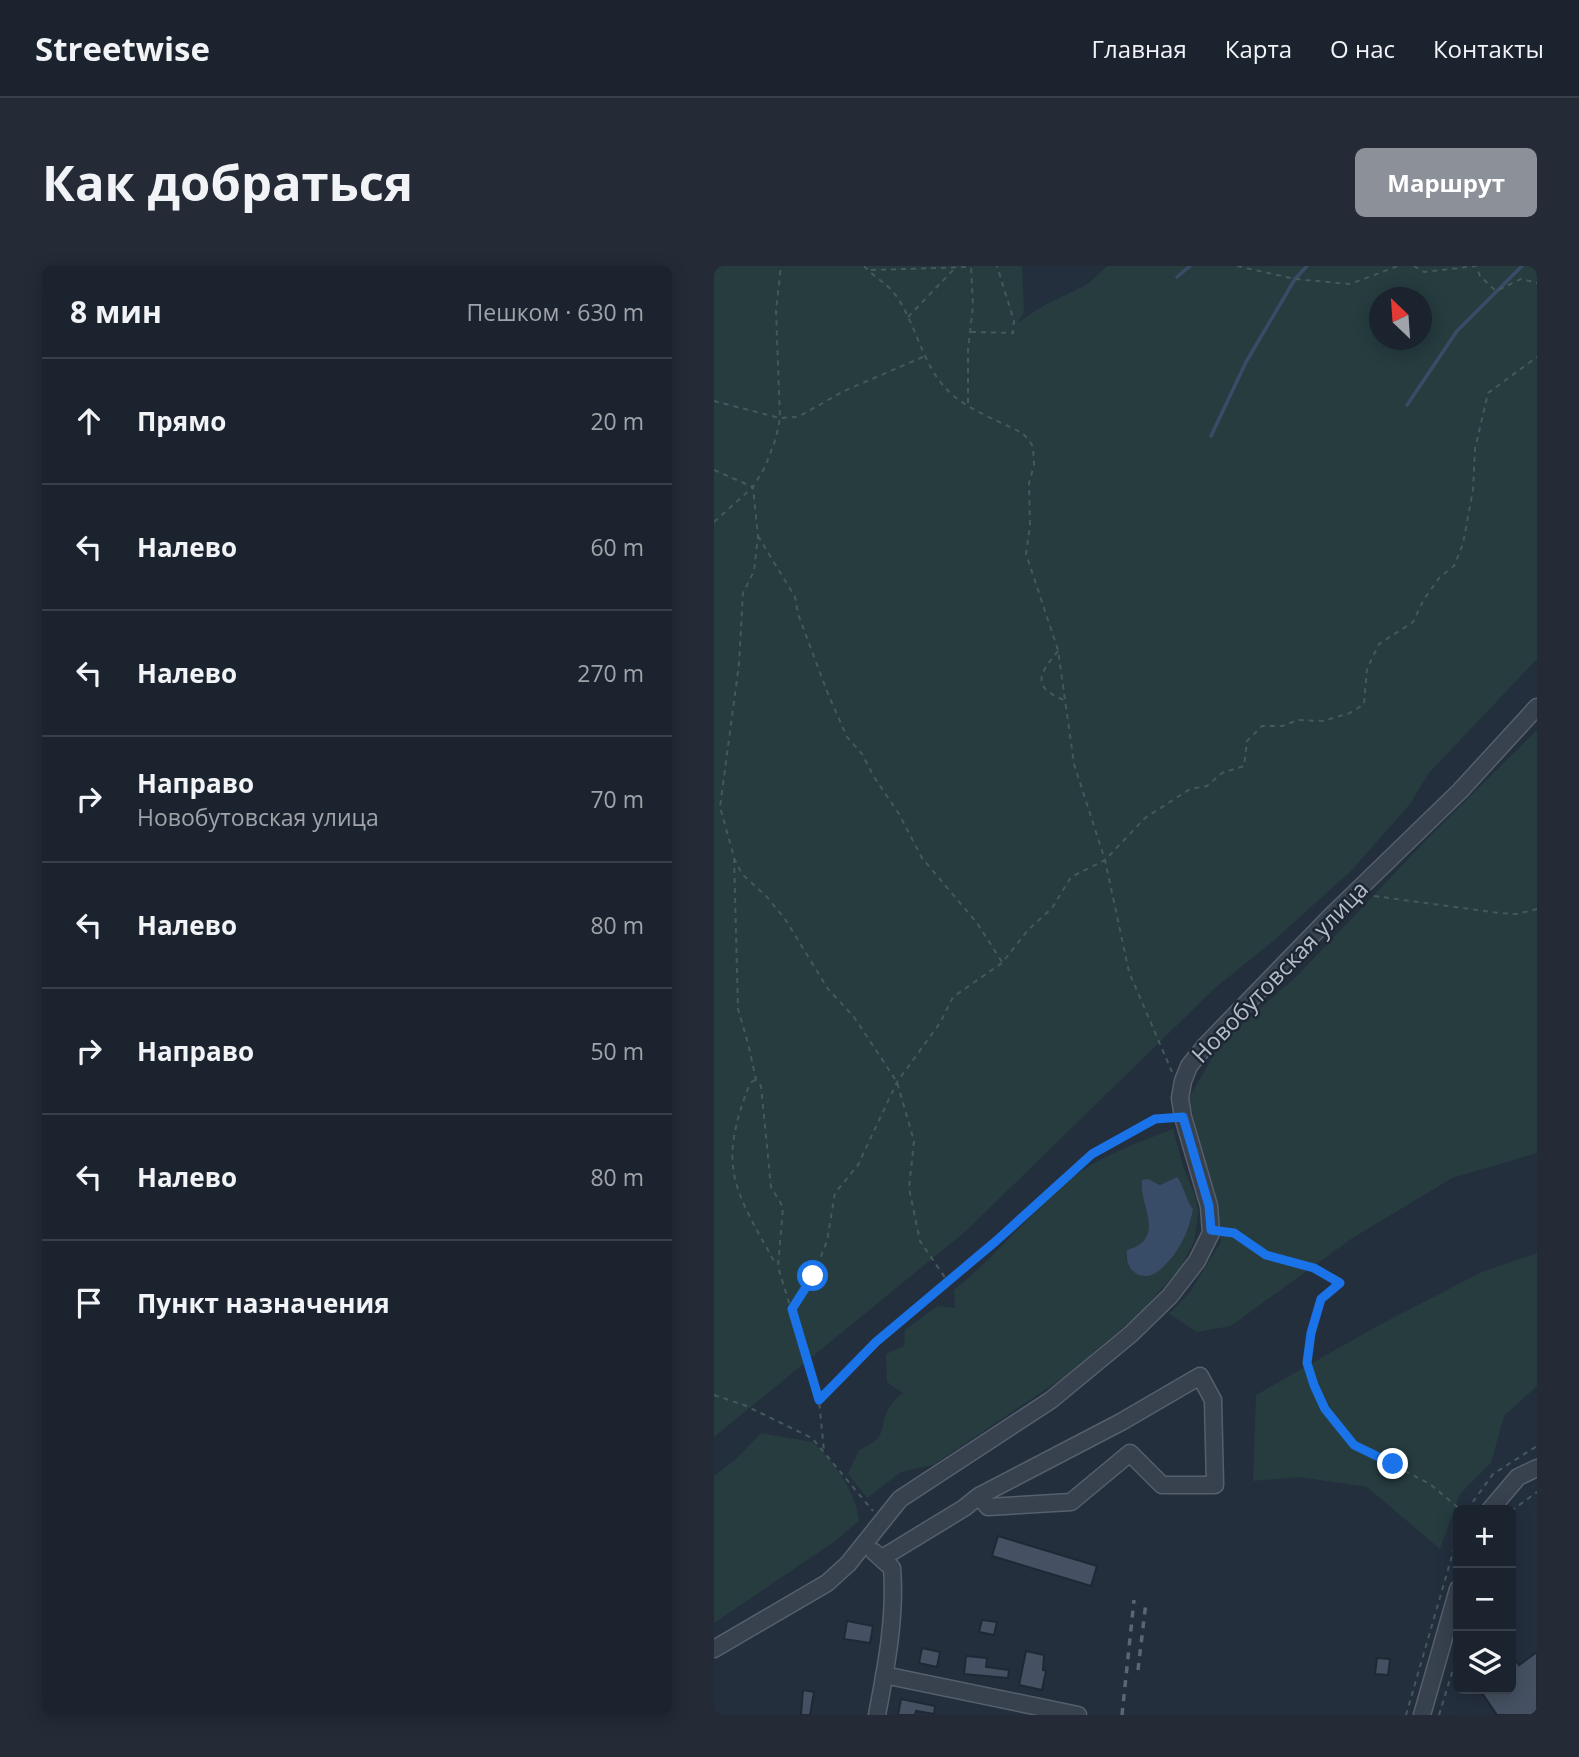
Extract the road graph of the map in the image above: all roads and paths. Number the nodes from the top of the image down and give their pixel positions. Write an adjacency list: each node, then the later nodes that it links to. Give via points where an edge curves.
1 (781, 266): 16 (path, via 776,311)
2 (997, 266): 11 (path, via 1014,321 1013,332)
3 (1237, 266): 4 (path, via 1295,279 1350,284)
4 (1398, 266)
5 (1415, 266): 9 (path, via 1424,272 1476,266 1496,291 1521,279)
6 (866, 267): 7 (path); 10 (path, via 891,288)
7 (958, 267): 8 (path); 10 (path)
8 (971, 267): 11 (path)
9 (1537, 284)
10 (908, 317): 12 (path)
11 (970, 332): 15 (path)
12 (924, 357): 15 (path, via 937,378); 16 (path, via 844,391 798,417)
13 (1537, 357): 25 (path, via 1488,393 1475,449 1463,544 1454,566 1440,577 1413,622 1379,644 1367,669 1364,704 1323,721 1262,726 1247,741 1244,766 1207,786 1190,789 1145,818)
14 (714, 401): 16 (path)
15 (968, 404): 21 (path, via 1022,433 1033,447 1026,554)
16 (780, 418): 18 (path, via 765,467)
17 (714, 470): 18 (path)
18 (753, 487): 19 (path); 20 (path)
19 (714, 522)
20 (758, 536): 24 (path, via 754,571 743,593 739,664 720,807); 28 (path, via 795,597 848,737 922,858 977,923)
21 (1058, 650): 22 (path); 22 (path, via 1041,676 1041,687)
22 (1065, 700): 25 (path, via 1074,764)
23 (1537, 707): 32 (street, Новобутовская улица, via 1206,1045 1183,1081)
24 (734, 857): 30 (path, via 738,1009); 31 (path, via 742,874 785,919 828,989 854,1017)
25 (1105, 860): 28 (path, via 1071,877 1052,908); 29 (path, via 1129,972)
26 (1374, 896): 27 (path, via 1499,913)
27 (1537, 909)
28 (1002, 962): 31 (path, via 953,997)
29 (1172, 1075)
30 (756, 1080): 34 (path, via 761,1086 771,1187 783,1207); 34 (path, via 750,1083 736,1122 731,1165 741,1200)
31 (897, 1082): 35 (path, via 914,1141 909,1188 920,1241); 36 (path, via 858,1165 835,1193 827,1241 813,1276)
32 (1183, 1117): 33 (street, Новобутовская улица, via 1209,1206); 35 (path, via 1155,1119 1092,1154)
33 (1211, 1230): 46 (path, via 1234,1233 1266,1255 1314,1268 1340,1283 1321,1299 1307,1363 1325,1409 1354,1445 1430,1484); 50 (street, via 1197,1261 1131,1334 1051,1399 900,1499)
34 (778, 1267): 36 (path)
35 (948, 1282): 38 (path, via 876,1342)
36 (792, 1309): 38 (path)
37 (714, 1395): 41 (path, via 812,1438)
38 (819, 1400): 41 (path)
39 (1121, 1422): 42 (street); 42 (street, via 1200,1376 1213,1400 1215,1485 1162,1485); 45 (street)
40 (1537, 1446): 47 (path, via 1493,1474)
41 (824, 1451): 50 (path)
42 (1130, 1453): 45 (street, via 1071,1502 988,1507)
43 (1537, 1468): 48 (street, via 1518,1477)
44 (1537, 1492): 49 (path)
45 (979, 1496): 53 (street)
46 (1455, 1505)
47 (1471, 1505)
48 (1494, 1505)
49 (1516, 1507)
50 (882, 1521): 51 (street)
51 (863, 1545): 53 (street); 55 (street, via 827,1583)
52 (1453, 1552): 60 (path)
53 (882, 1558): 57 (street, via 891,1568 893,1587)
54 (1453, 1606): 61 (street)
55 (714, 1649)
56 (1453, 1669): 62 (path)
57 (884, 1675): 58 (street); 59 (street)
58 (877, 1715)
59 (1079, 1715)
60 (1406, 1715)
61 (1422, 1715)
62 (1439, 1715)

